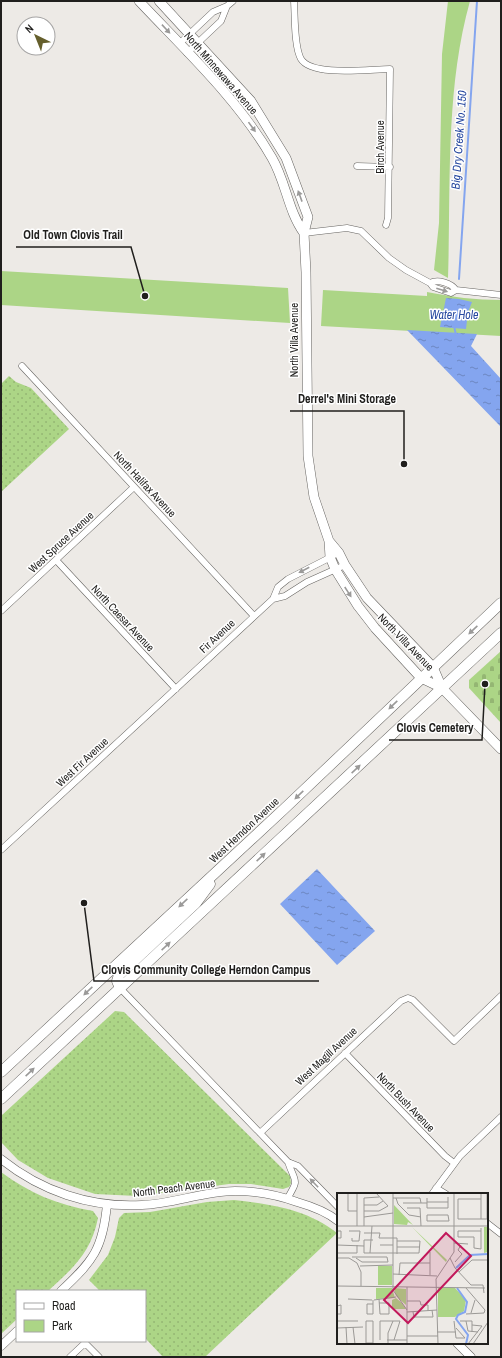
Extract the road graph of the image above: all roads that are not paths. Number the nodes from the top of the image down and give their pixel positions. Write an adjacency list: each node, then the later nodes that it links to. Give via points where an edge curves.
1 (139, 1): 8 (main road, North Minnewawa Avenue, one-way to 8)
2 (159, 1): 6 (main road, North Minnewawa Avenue)
3 (233, 1): 5 (street)
4 (294, 1): 11 (street, Birch Avenue, via 298,52 306,65 321,70 390,69)
5 (227, 6): 6 (street, via 213,12); 7 (street, via 221,21)
6 (190, 34): 7 (main road, North Minnewawa Avenue); 8 (street)
7 (198, 43): 9 (street); 13 (main road, North Minnewawa Avenue, one-way to 7, via 308,217 280,146 251,100)
8 (179, 44): 9 (main road, North Minnewawa Avenue)
9 (188, 53): 13 (main road, North Minnewawa Avenue, one-way to 13, via 239,109 257,134 273,159 296,221)
10 (357, 166): 11 (street)
11 (390, 167): 12 (street, Birch Avenue)
12 (386, 225)
13 (304, 233): 14 (street, one-way to 14, via 347,228 361,231 396,264 433,287 451,293 456,290); 17 (main road, North Villa Avenue, via 308,456 314,497)
14 (501, 295)
15 (22, 366): 16 (street, North Halifax Avenue)
16 (134, 487): 20 (street, West Spruce Avenue); 26 (street, North Halifax Avenue)
17 (329, 541): 18 (main road, North Villa Avenue); 19 (main road, North Villa Avenue)
18 (339, 553): 19 (street, Fir Avenue); 21 (main road, North Villa Avenue)
19 (330, 557): 22 (main road, North Villa Avenue); 23 (street, Fir Avenue, one-way to 23, via 288,579 278,587)
20 (56, 560): 25 (street, West Spruce Avenue); 31 (street, North Caesar Avenue)
21 (345, 565): 22 (street, Fir Avenue); 28 (main road, North Villa Avenue, via 367,598)
22 (335, 569): 23 (street, Fir Avenue, via 285,596); 29 (main road, North Villa Avenue, one-way to 29, via 375,628)
23 (273, 599): 26 (street, Fir Avenue)
24 (501, 603): 28 (main road, West Herndon Avenue, one-way to 28)
25 (1, 611)
26 (254, 616): 31 (street, Fir Avenue)
27 (501, 633): 30 (main road)
28 (433, 667): 29 (main road, West Herndon Avenue); 30 (main road, North Villa Avenue)
29 (421, 678): 30 (main road, North Villa Avenue); 34 (main road, West Herndon Avenue, one-way to 34)
30 (442, 688): 32 (main road, North Villa Avenue); 35 (main road, one-way to 30)
31 (176, 689): 33 (street, West Fir Avenue)
32 (501, 749)
33 (1, 850)
34 (232, 858): 35 (main road, via 196,903 119,975 117,981); 38 (main road, West Herndon Avenue, one-way to 38)
35 (120, 988): 39 (main road, one-way to 35); 41 (street)
36 (501, 996): 37 (street, West Magill Avenue, via 454,1041 417,1003 408,998 401,1001)
37 (345, 1053): 41 (street, West Magill Avenue); 44 (street, North Bush Avenue)
38 (1, 1072)
39 (1, 1099)
40 (501, 1118): 44 (street)
41 (260, 1133): 43 (street)
42 (1, 1159): 49 (street, North Peach Avenue, via 20,1173 56,1192)
43 (288, 1162): 48 (street, via 296,1180); 50 (street, one-way to 43, via 298,1166)
44 (454, 1163): 45 (street)
45 (436, 1188): 46 (street); 47 (street)
46 (433, 1193)
47 (444, 1193)
48 (287, 1199): 49 (street, North Peach Avenue, via 262,1193 234,1191 142,1205); 51 (street, North Peach Avenue, via 313,1207)
49 (107, 1204): 54 (street, via 105,1228 96,1252 82,1272)
50 (337, 1206)
51 (337, 1220)
52 (488, 1223): 53 (street)
53 (501, 1234)
54 (62, 1290)
55 (16, 1332): 57 (street)
56 (458, 1344): 60 (street)
57 (1, 1346)
58 (70, 1357): 59 (street, via 85,1343)
59 (99, 1357)
60 (470, 1357)

